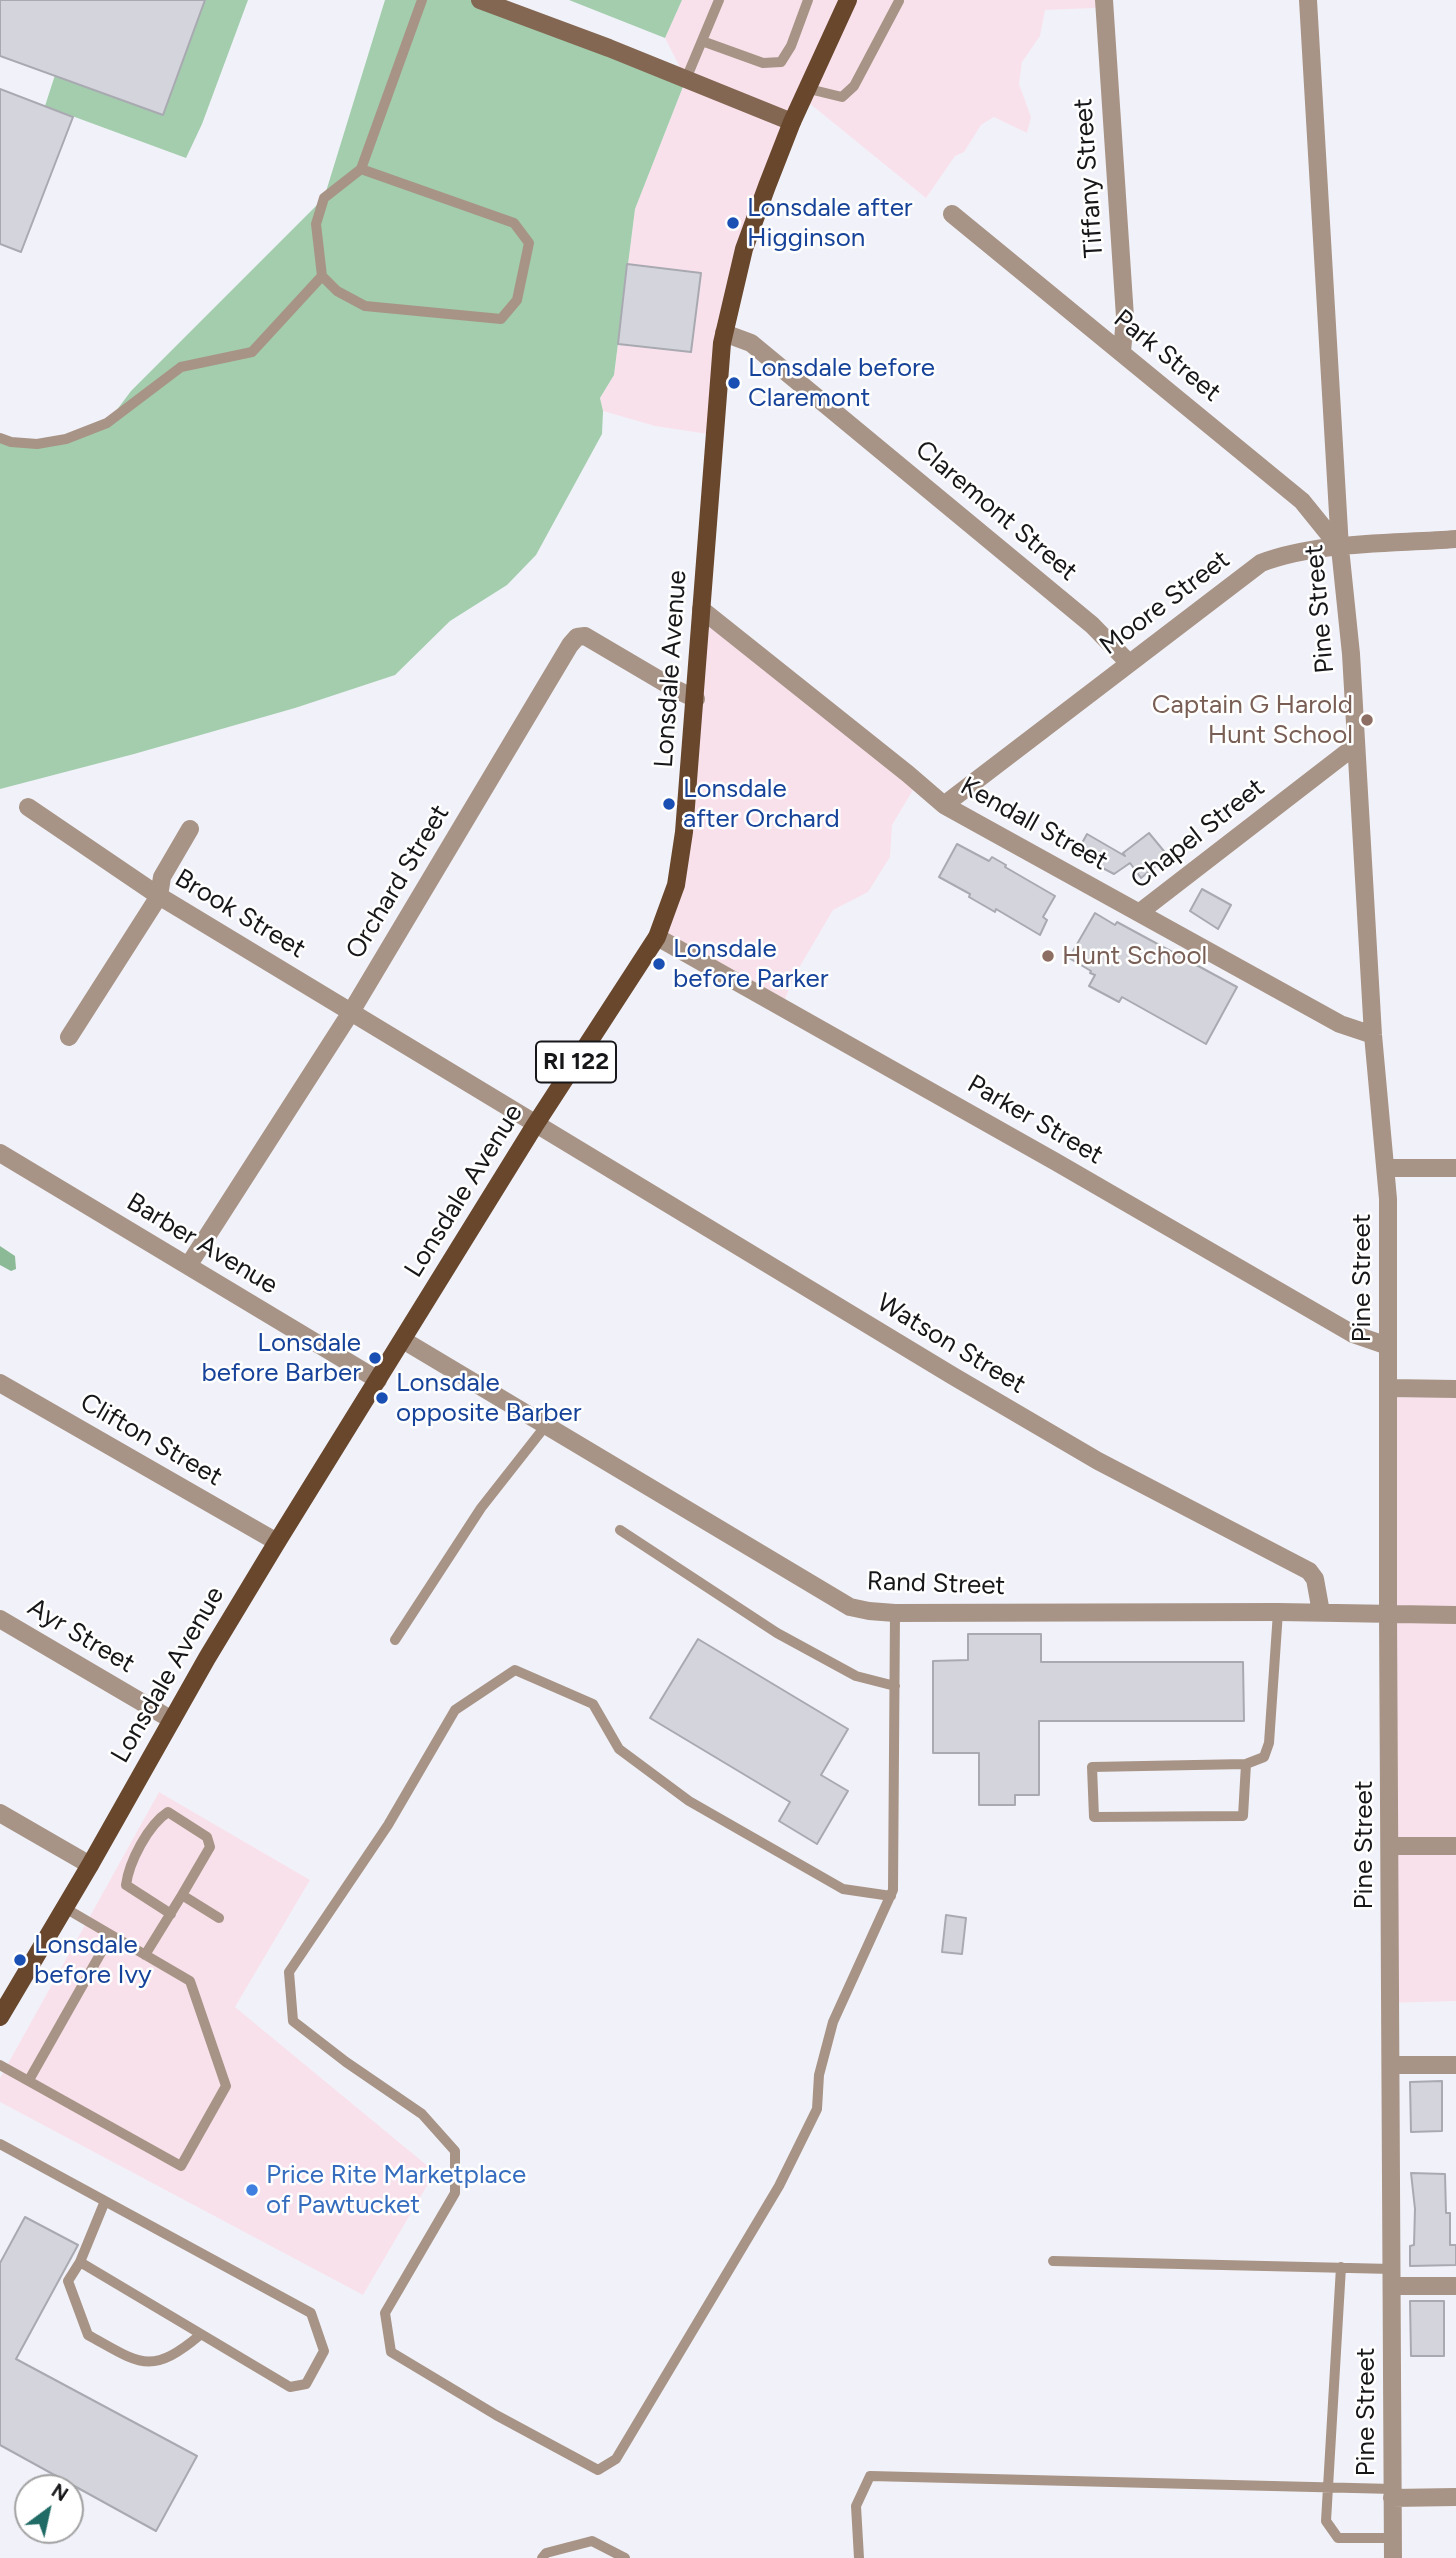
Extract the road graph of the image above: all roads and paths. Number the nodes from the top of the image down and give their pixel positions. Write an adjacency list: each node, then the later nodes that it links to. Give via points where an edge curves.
1 (422, 0): 13 (lane)
2 (480, 0): 10 (street)
3 (719, 0): 9 (lane)
4 (808, 0): 9 (lane, via 781,62 763,63)
5 (848, 0): 11 (main road, Lonsdale Avenue / RI 122)
6 (896, 0): 11 (lane, via 854,86 842,97)
7 (1104, 0): 17 (street, Tiffany Street, via 1125,317)
8 (1308, 0): 20 (street, Pine Street)
9 (702, 41): 10 (lane)
10 (686, 79): 12 (street)
11 (809, 89): 12 (main road, Lonsdale Avenue / RI 122)
12 (792, 122): 16 (main road, Lonsdale Avenue / RI 122, via 744,249)
13 (361, 169): 15 (lane, via 324,198 316,224); 15 (lane, via 514,223 529,243 517,300 501,319 365,306 337,291)
14 (952, 214): 17 (street, Park Street)
15 (322, 276): 18 (lane, via 252,352 181,367 107,423 66,439 37,444)
16 (724, 333): 21 (main road, Lonsdale Avenue / RI 122); 22 (street, Claremont Street, via 751,343 1093,625)
17 (1122, 352): 20 (street, Park Street, via 1303,501)
18 (0, 438)
19 (1456, 539): 20 (street, Moore Street)
20 (1340, 548): 22 (street, Moore Street, via 1283,555 1261,563); 24 (street, Pine Street)
21 (701, 609): 23 (main road, Lonsdale Avenue / RI 122); 25 (street, Kendall Street)
22 (1129, 663): 25 (street, Moore Street)
23 (696, 699): 30 (main road, Lonsdale Avenue / RI 122, via 676,885); 31 (street, Orchard Street, via 586,636 577,637)
24 (1355, 746): 29 (street, Chapel Street); 32 (street, Pine Street)
25 (944, 805): 29 (street, Kendall Street)
26 (28, 807): 28 (street, Brook Street)
27 (190, 829): 28 (street, via 162,877)
28 (159, 896): 31 (street, Brook Street); 33 (street)
29 (1140, 912): 32 (street, Kendall Street, via 1340,1024)
30 (657, 937): 34 (main road, Lonsdale Avenue / RI 122); 40 (street, Parker Street, via 1353,1334)
31 (351, 1012): 34 (street, Brook Street); 38 (street, Orchard Street)
32 (1373, 1035): 36 (street, Pine Street)
33 (69, 1037)
34 (536, 1125): 39 (main road, Lonsdale Avenue / RI 122); 49 (street, Watson Street, via 1098,1461 1309,1571 1315,1579)
35 (0, 1153): 38 (street, Barber Avenue)
36 (1387, 1168): 37 (street); 40 (street, Pine Street)
37 (1456, 1168)
38 (188, 1266): 41 (street, Barber Avenue)
39 (403, 1340): 41 (main road, Lonsdale Avenue / RI 122); 45 (street, Rand Street)
40 (1388, 1346): 43 (street, Pine Street)
41 (378, 1380): 47 (main road, Lonsdale Avenue / RI 122)
42 (0, 1383): 47 (street, Clifton Street)
43 (1389, 1388): 44 (street); 51 (street, Pine Street)
44 (1456, 1389)
45 (547, 1424): 50 (street, Rand Street, via 850,1607); 54 (lane, via 481,1508)
46 (620, 1530): 55 (lane, via 777,1633 856,1676)
47 (277, 1542): 56 (main road, Lonsdale Avenue / RI 122)
48 (1278, 1612): 49 (street, Rand Street); 50 (street, Rand Street); 57 (lane, via 1269,1743 1264,1757)
49 (1321, 1612): 51 (street, Rand Street)
50 (895, 1613): 55 (lane)
51 (1388, 1613): 52 (street, Rand Street); 59 (street, Pine Street)
52 (1456, 1615)
53 (0, 1619): 56 (street, Ayr Street)
54 (395, 1640)
55 (895, 1686): 63 (lane)
56 (172, 1720): 61 (main road, Lonsdale Avenue / RI 122)
57 (1246, 1764): 57 (lane, via 1092,1767 1094,1817 1243,1816)
58 (0, 1812): 61 (street)
59 (1390, 1846): 60 (street); 72 (street, Pine Street)
60 (1456, 1846)
61 (90, 1865): 64 (main road, Lonsdale Avenue / RI 122)
62 (182, 1895): 65 (lane); 65 (lane, via 210,1847 207,1837 168,1812 158,1818 128,1867 126,1885); 66 (lane)
63 (891, 1896): 63 (lane, via 833,2022 819,2075 817,2109 779,2186 615,2459 598,2470 391,2352 386,2313 455,2193 455,2151 422,2114 293,2021 289,1972 388,1825 455,1710 515,1670 593,1704 619,1749 689,1801 843,1889)
64 (65, 1908): 67 (lane); 69 (main road, Lonsdale Avenue / RI 122)
65 (171, 1914): 68 (lane)
66 (219, 1918)
67 (111, 1935): 68 (lane); 73 (lane)
68 (145, 1955): 73 (lane, via 190,1981 226,2086 181,2166)
69 (0, 2017)
70 (0, 2065): 73 (lane)
71 (1456, 2065): 72 (street)
72 (1391, 2066): 79 (street, Pine Street)
73 (29, 2080)
74 (0, 2144): 75 (lane)
75 (105, 2201): 77 (lane); 81 (lane, via 311,2313 324,2351 306,2384 290,2387)
76 (1053, 2261): 78 (lane)
77 (79, 2262): 81 (lane); 81 (lane, via 68,2281 88,2335 135,2361 148,2363 180,2352)
78 (1341, 2267): 79 (lane); 82 (lane)
79 (1392, 2277): 80 (street); 83 (street, Pine Street)
80 (1456, 2286)
81 (201, 2334)
82 (1328, 2487): 83 (lane); 85 (lane, via 1326,2521 1338,2538); 88 (lane, via 870,2476 856,2506)
83 (1392, 2493): 84 (street); 85 (street, Pine Street)
84 (1456, 2497)
85 (1392, 2538): 89 (street, Pine Street)
86 (542, 2558): 87 (lane, via 546,2553 592,2542)
87 (625, 2558)
88 (859, 2558)
89 (1393, 2558)

